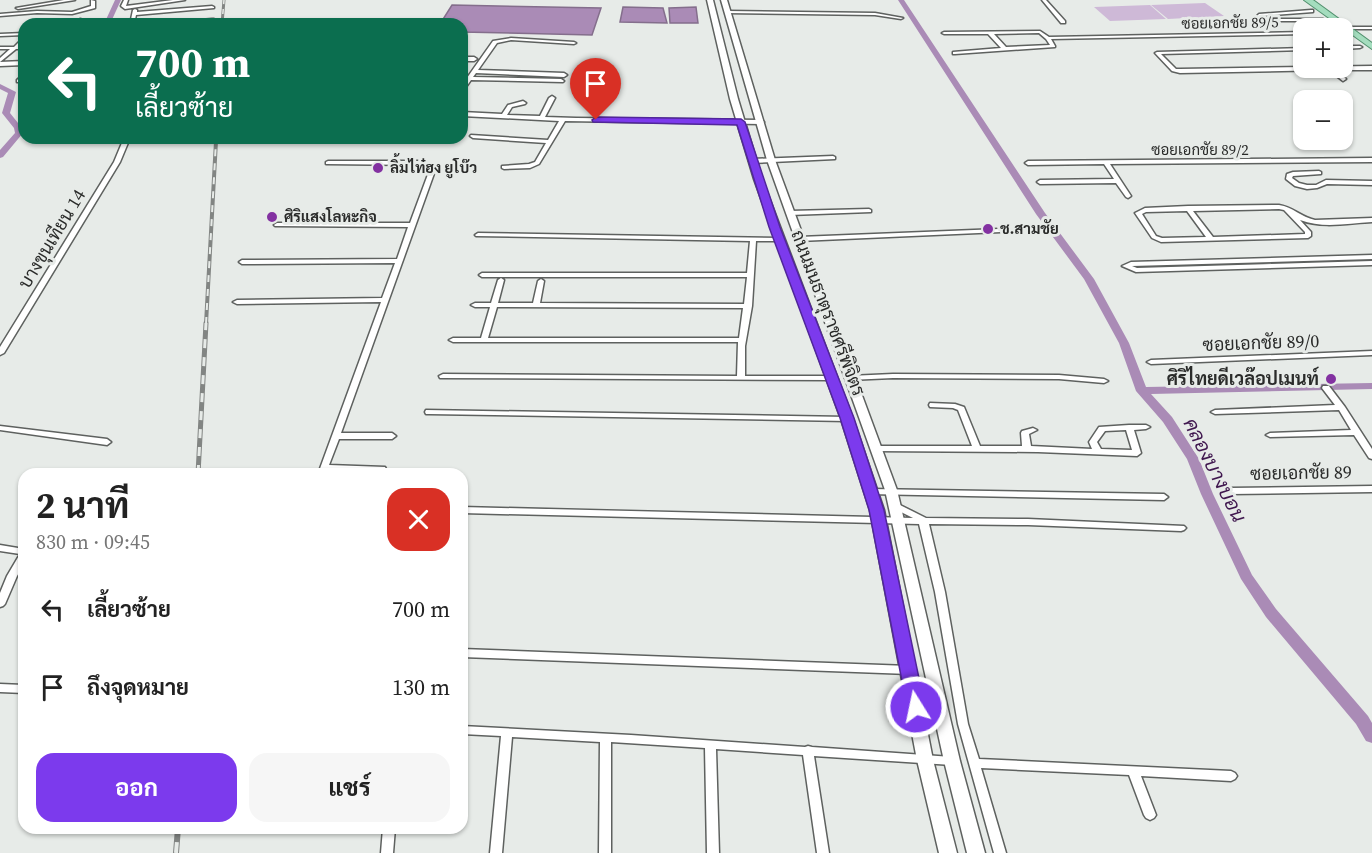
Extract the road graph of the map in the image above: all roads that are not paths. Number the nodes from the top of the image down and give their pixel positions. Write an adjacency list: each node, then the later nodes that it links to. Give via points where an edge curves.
1 (21, 0): 16 (street)
2 (73, 0): 12 (street)
3 (126, 0): 14 (street, via 123,7)
4 (175, 0): 5 (street); 14 (street); 18 (street)
5 (183, 0)
6 (213, 0): 15 (street)
7 (710, 0): 70 (street, ถนนมนธาตุราชศรีพิจิตร)
8 (723, 0): 20 (street, ถนนมนธาตุราชศรีพิจิตร)
9 (1044, 0): 30 (street)
10 (1296, 0): 19 (main road)
11 (1308, 0): 28 (main road)
12 (57, 1): 16 (street)
13 (93, 1): 22 (street, via 93,7 79,12)
14 (136, 6): 21 (street)
15 (212, 7): 18 (street); 25 (street)
16 (16, 8): 17 (street)
17 (0, 10)
18 (174, 11): 21 (street); 24 (street)
19 (1311, 11): 27 (main road); 29 (street, via 1257,16)
20 (728, 12): 26 (street, via 875,11); 71 (street, ถนนมนธาตุราชศรีพิจิตร)
21 (134, 14): 23 (street)
22 (0, 15)
23 (133, 18)
24 (173, 18)
25 (212, 18)
26 (901, 18)
27 (1320, 18)
28 (1329, 18)
29 (1293, 19)
30 (1064, 22)
31 (1372, 28): 32 (street)
32 (1353, 30)
33 (944, 33): 34 (street, ซอยเอกชัย 89/5)
34 (990, 33): 39 (street, ซอยเอกชัย 89/5, via 1040,32); 48 (street)
35 (1293, 33): 39 (street, ซอยเอกชัย 89/5)
36 (18, 34): 37 (street)
37 (0, 35)
38 (1353, 36): 45 (main road)
39 (1048, 38): 48 (street, via 1053,46)
40 (1353, 40): 44 (main road)
41 (574, 43): 60 (street, via 498,40)
42 (18, 45): 47 (street)
43 (1353, 47): 44 (street)
44 (1360, 47): 51 (main road)
45 (1372, 47)
46 (0, 48): 47 (street)
47 (15, 48): 54 (street)
48 (1005, 49): 50 (street)
49 (1293, 49): 58 (street, via 1157,53 1180,71)
50 (955, 53)
51 (1372, 56)
52 (468, 59): 53 (street)
53 (474, 59)
54 (0, 62): 55 (street)
55 (18, 63)
56 (1353, 68): 57 (street)
57 (1372, 68)
58 (1293, 69)
59 (517, 70): 61 (street)
60 (474, 71): 61 (street); 62 (street)
61 (485, 72): 62 (street, via 563,78)
62 (470, 78): 63 (street)
63 (468, 81)
64 (552, 98): 68 (street)
65 (523, 103): 67 (street, via 510,106)
66 (468, 114): 67 (street)
67 (504, 115): 68 (street)
68 (543, 117): 69 (street)
69 (563, 119): 70 (street); 73 (street)
70 (741, 122): 71 (street); 79 (street, ถนนมนธาตุราชศรีพิจิตร)
71 (761, 122): 77 (street, ถนนมนธาตุราชศรีพิจิตร)
72 (473, 136): 73 (street)
73 (549, 142): 85 (street, via 534,164)
74 (124, 144): 123 (street, บางขุนเทียน 14)
75 (1035, 153): 83 (street)
76 (833, 158): 77 (street)
77 (771, 160): 79 (street); 95 (street, ถนนมนธาตุราชศรีพิจิตร)
78 (1372, 160): 80 (street, ซอยเอกชัย 89/2)
79 (752, 161): 102 (street, ถนนมนธาตุราชศรีพิจิตร)
80 (1308, 161): 81 (street, ซอยเอกชัย 89/2); 86 (street)
81 (1106, 162): 83 (street, ซอยเอกชัย 89/2); 87 (street)
82 (1028, 163): 83 (street, ซอยเอกชัย 89/2)
83 (1041, 163)
84 (328, 164): 98 (street, via 420,163 433,168)
85 (504, 167)
86 (1319, 173): 89 (street); 89 (street, via 1293,174 1288,179 1307,187)
87 (1118, 181): 88 (street); 91 (street)
88 (1040, 182)
89 (1326, 182): 90 (street)
90 (1372, 183)
91 (1128, 196)
92 (1188, 208): 93 (street); 104 (street); 104 (street, via 1138,213 1156,238)
93 (1286, 208): 96 (street, via 1311,222); 104 (street, via 1308,236)
94 (868, 211): 95 (street)
95 (790, 213): 103 (street, ถนนมนธาตุราชศรีพิจิตร)
96 (1372, 220)
97 (277, 225): 98 (street)
98 (413, 225): 106 (street)
99 (999, 231): 103 (street)
100 (478, 235): 101 (street)
101 (753, 239): 102 (street); 109 (street)
102 (779, 239): 127 (street, ถนนมนธาตุราชศรีพิจิตร)
103 (799, 239): 128 (street, ถนนมนธาตุราชศรีพิจิตร)
104 (1211, 239)
105 (1372, 258): 108 (street, via 1125,266 1136,270)
106 (399, 261): 107 (street); 113 (street)
107 (242, 262)
108 (1372, 263)
109 (751, 274): 110 (street); 118 (street)
110 (482, 275)
111 (501, 280): 116 (street)
112 (541, 281): 117 (street)
113 (385, 300): 114 (street); 142 (street)
114 (237, 302)
115 (475, 305): 116 (street)
116 (495, 305): 117 (street); 119 (street)
117 (536, 305): 118 (street)
118 (748, 306): 121 (street)
119 (484, 339): 120 (street); 121 (street)
120 (453, 340)
121 (742, 340): 126 (street)
122 (1372, 353): 124 (street, ซอยเอกชัย 89/0)
123 (0, 354)
124 (1151, 362)
125 (443, 376): 126 (street)
126 (741, 378): 127 (street)
127 (832, 378): 135 (street, ถนนมนธาตุราชศรีพิจิตร)
128 (849, 378): 129 (street, via 1059,377); 147 (street, ถนนมนธาตุราชศรีพิจิตร)
129 (1104, 381)
130 (1326, 388): 132 (street)
131 (933, 405): 145 (street, via 961,409)
132 (1341, 407): 134 (street); 140 (street)
133 (429, 412): 135 (street)
134 (1215, 412)
135 (847, 418): 150 (street, ถนนมนธาตุราชศรีพิจิตร)
136 (1129, 427): 137 (street); 148 (street, via 1102,429 1093,442); 148 (street, via 1137,453)
137 (1146, 427)
138 (0, 428): 144 (street)
139 (1033, 430): 146 (street, via 1025,433)
140 (1357, 432): 141 (street); 149 (street)
141 (1270, 435)
142 (336, 436): 143 (street); 151 (street)
143 (392, 436)
144 (107, 442)
145 (976, 449): 146 (street); 147 (street)
146 (1027, 449): 148 (street)
147 (879, 452): 150 (street); 155 (street, ถนนมนธาตุราชศรีพิจิตร)
148 (1098, 452)
149 (1372, 456)
150 (860, 457): 154 (street, ถนนมนธาตุราชศรีพิจิตร)
151 (324, 468)
152 (1372, 489): 153 (street, ซอยเอกชัย 89)
153 (1230, 491)
154 (871, 492): 155 (street); 160 (street, ถนนมนธาตุราชศรีพิจิตร)
155 (892, 492): 156 (street); 157 (street, ถนนมนธาตุราชศรีพิจิตร)
156 (1164, 497)
157 (896, 506): 159 (street); 161 (street, ถนนมนธาตุราชศรีพิจิตร)
158 (468, 510): 160 (street)
159 (924, 520): 161 (street); 162 (street); 178 (street)
160 (880, 521): 161 (street); 168 (street, ถนนมนธาตุราชศรีพิจิตร)
161 (900, 521): 177 (street, ถนนมนธาตุราชศรีพิจิตร)
162 (1181, 528)
163 (0, 548): 164 (street)
164 (18, 552)
165 (18, 565): 166 (street)
166 (0, 604)
167 (468, 653): 168 (street)
168 (909, 670): 176 (street, ถนนมนธาตุราชศรีพิจิตร)
169 (0, 688): 170 (street)
170 (18, 688)
171 (468, 730): 172 (street)
172 (507, 733): 173 (street); 184 (street)
173 (606, 738): 174 (street); 185 (street)
174 (710, 744): 175 (street); 186 (street)
175 (808, 750): 176 (street); 187 (street)
176 (925, 760): 177 (street); 188 (street, ถนนมนธาตุราชศรีพิจิตร)
177 (952, 761): 189 (street, ถนนมนธาตุราชศรีพิจิตร)
178 (974, 763): 179 (street); 190 (street)
179 (1133, 771): 180 (street); 181 (street)
180 (1231, 776)
181 (1150, 815)
182 (389, 834): 183 (street)
183 (387, 853)
184 (496, 853)
185 (604, 853)
186 (713, 853)
187 (823, 853)
188 (948, 853)
189 (976, 853)
190 (1000, 853)

